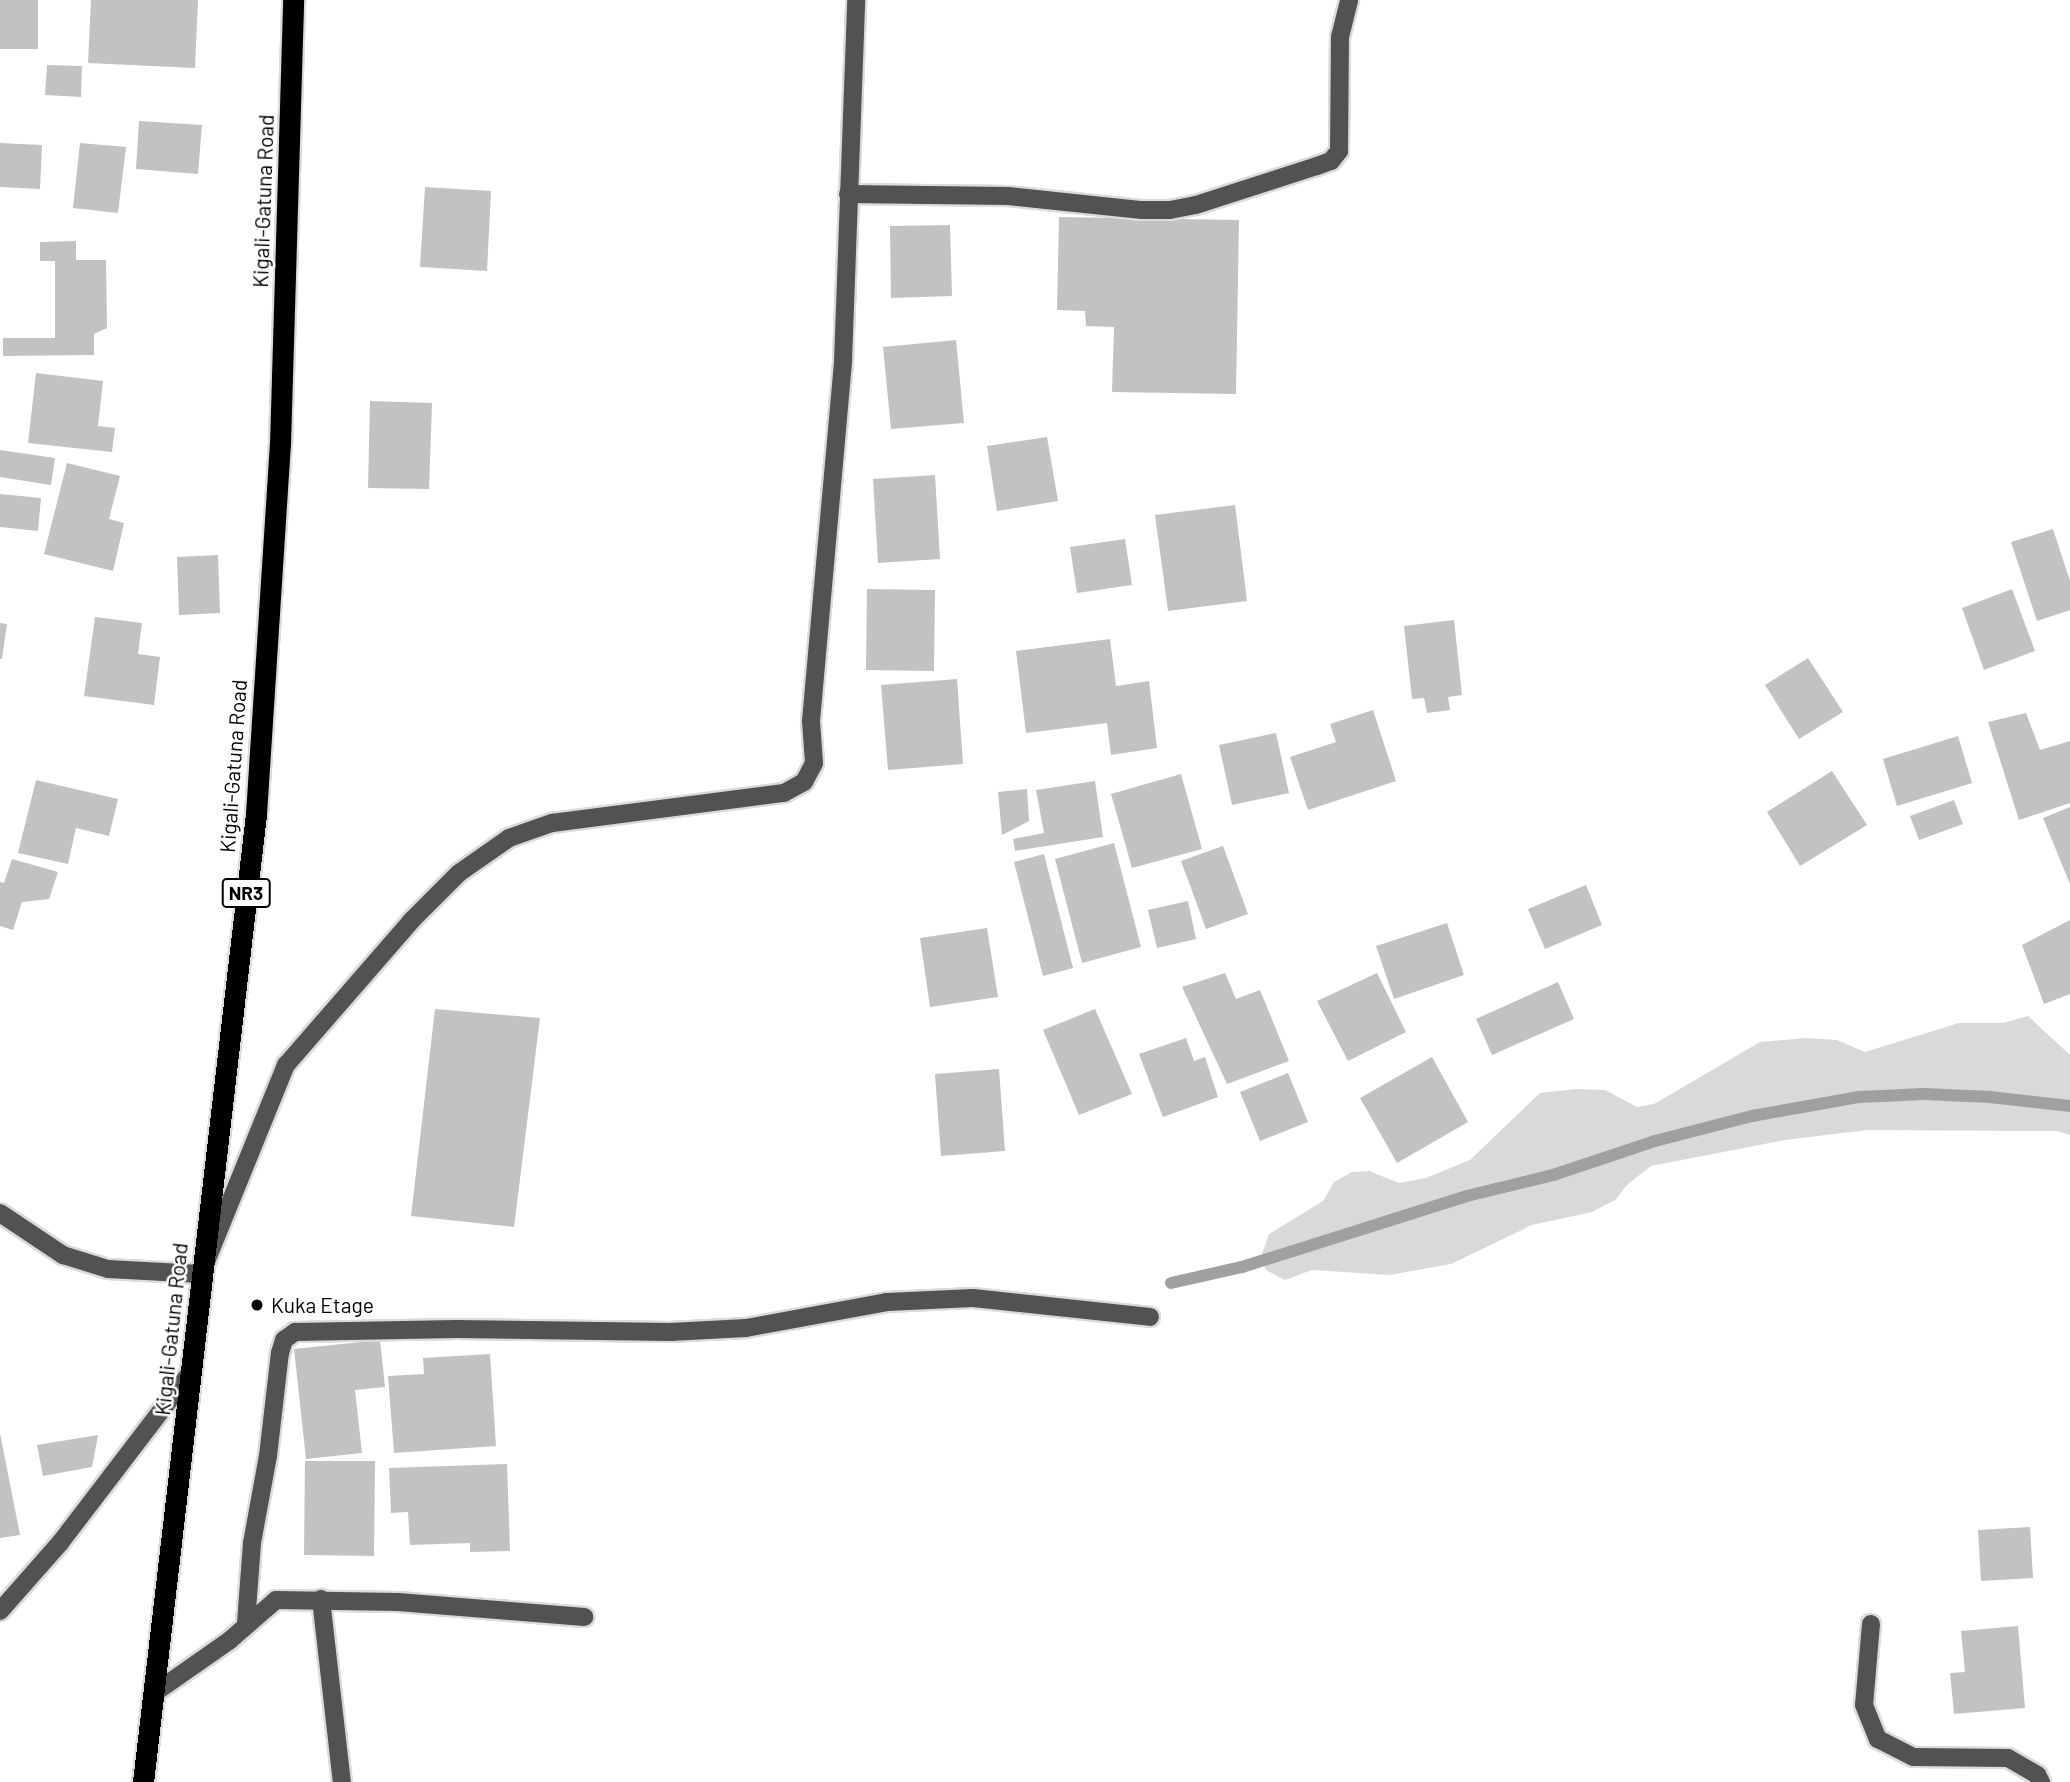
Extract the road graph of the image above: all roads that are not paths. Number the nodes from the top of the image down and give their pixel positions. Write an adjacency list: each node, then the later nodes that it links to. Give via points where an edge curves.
1 (293, 0): 6 (highway, Kigali-Gatuna Road / NR3, via 279,444 256,814)
2 (856, 0): 4 (street)
3 (1349, 0): 4 (street, via 1340,37 1342,136 1339,151 1324,164 1170,210 1008,196)
4 (848, 194): 6 (street, via 843,361 811,721 814,763 804,782 784,793 552,823 509,838 459,873 411,921 286,1065)
5 (0, 1213): 6 (street, via 63,1255 108,1269)
6 (201, 1274): 8 (highway, Kigali-Gatuna Road / NR3)
7 (1150, 1317): 12 (street, via 973,1298 887,1302 746,1328 670,1332 295,1332 284,1340 280,1353 252,1543)
8 (193, 1369): 10 (street, via 60,1543); 14 (highway, Kigali-Gatuna Road / NR3)
9 (321, 1599): 11 (street, via 475,1606); 12 (street, via 276,1600); 16 (street)
10 (0, 1611)
11 (584, 1617)
12 (246, 1623): 14 (street, via 230,1640)
13 (1871, 1624): 17 (street, via 1864,1705 1878,1739 1913,1757 2008,1758 2038,1775)
14 (153, 1694): 15 (highway, Kigali-Gatuna Road / NR3)
15 (143, 1782)
16 (342, 1782)
17 (2041, 1782)

